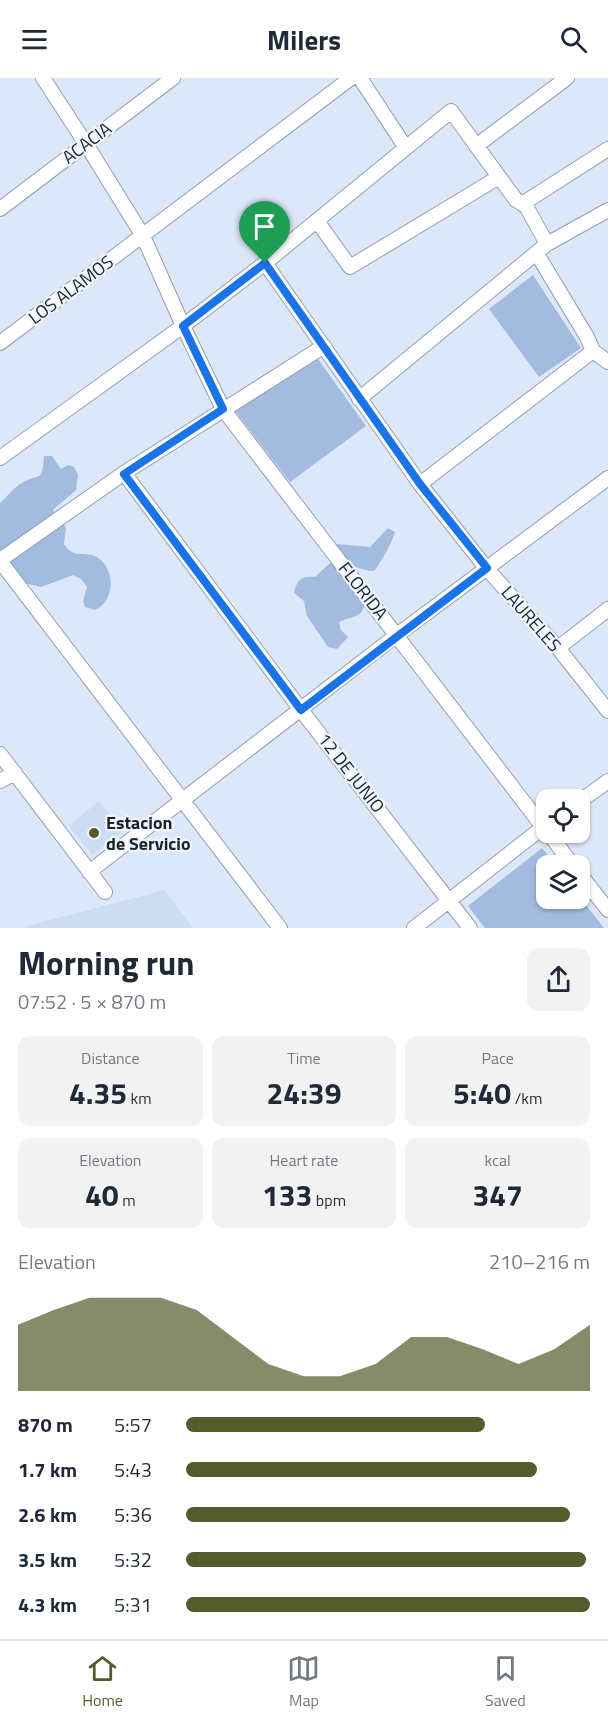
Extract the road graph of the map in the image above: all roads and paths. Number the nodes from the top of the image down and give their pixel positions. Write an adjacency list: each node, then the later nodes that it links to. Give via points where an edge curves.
1 (43, 78): 6 (street, FLORIDA)
2 (173, 78): 6 (street, ACACIA)
3 (351, 78): 15 (street, LOS ALAMOS)
4 (360, 78): 8 (street)
5 (567, 78): 7 (street)
6 (87, 144): 12 (street, ACACIA); 15 (street, FLORIDA)
7 (476, 146): 8 (street, via 452,111); 10 (street)
8 (406, 148): 14 (street)
9 (608, 149): 11 (street)
10 (499, 177): 11 (street); 14 (street, via 350,267)
11 (522, 204): 16 (street)
12 (0, 209)
13 (608, 210): 16 (street)
14 (317, 221): 17 (street)
15 (143, 236): 18 (street, FLORIDA); 19 (street, LOS ALAMOS)
16 (542, 249): 21 (street); 23 (street)
17 (265, 263): 18 (street); 20 (street, LAURELES)
18 (183, 326): 24 (street, FLORIDA); 25 (street)
19 (0, 343)
20 (324, 346): 23 (street, LAURELES); 24 (street)
21 (593, 351): 22 (street); 28 (street)
22 (608, 362)
23 (359, 399): 28 (street, LAURELES)
24 (223, 409): 26 (street); 32 (street, FLORIDA)
25 (0, 458)
26 (124, 474): 29 (street); 34 (street, 12 DE JUNIO)
27 (608, 478): 30 (street)
28 (420, 484): 30 (street, LAURELES)
29 (0, 561): 40 (street)
30 (487, 568): 32 (street); 33 (street, LAURELES)
31 (608, 609): 33 (street)
32 (397, 635): 34 (street); 41 (street, FLORIDA)
33 (558, 648): 35 (street, LAURELES)
34 (301, 710): 40 (street); 46 (street, 12 DE JUNIO)
35 (608, 711)
36 (6, 765): 37 (street); 43 (street)
37 (0, 781)
38 (608, 781): 39 (street)
39 (590, 794)
40 (182, 798): 43 (street); 48 (street)
41 (536, 816)
42 (536, 836): 46 (street)
43 (89, 872): 45 (street)
44 (590, 887): 47 (street)
45 (105, 892)
46 (449, 900): 49 (street); 50 (street, 12 DE JUNIO)
47 (608, 910)
48 (280, 928)
49 (414, 928)
50 (471, 928)

